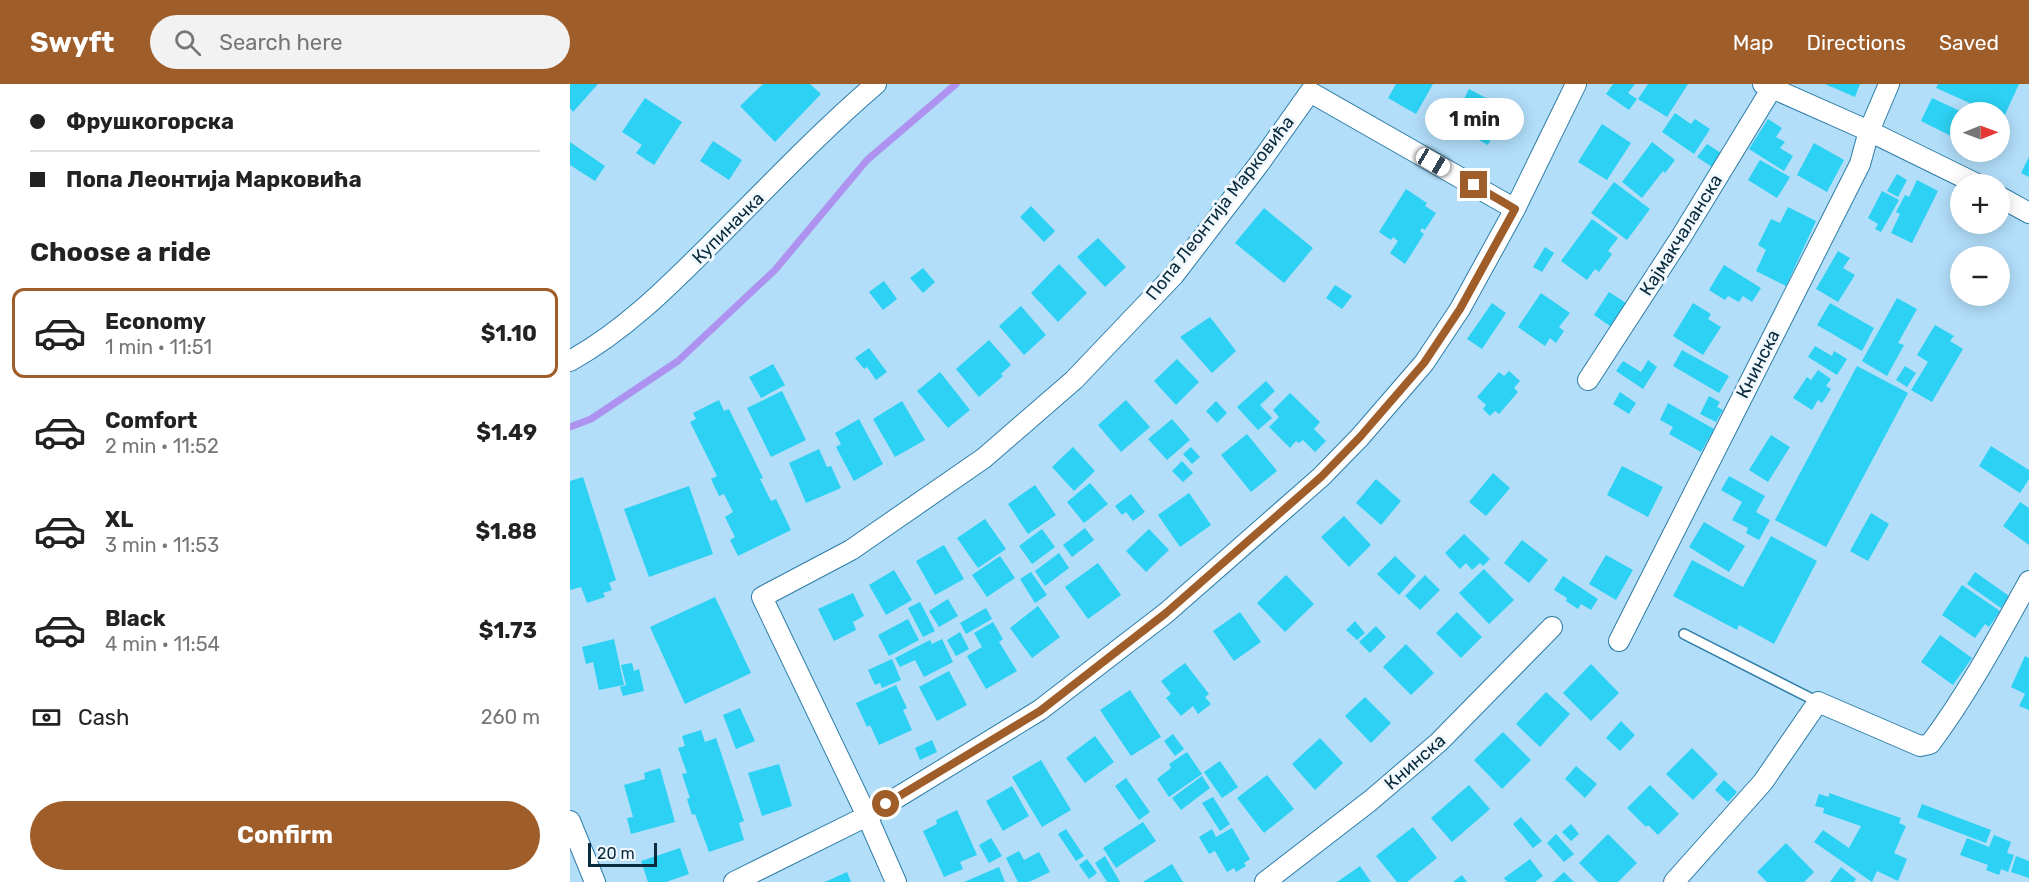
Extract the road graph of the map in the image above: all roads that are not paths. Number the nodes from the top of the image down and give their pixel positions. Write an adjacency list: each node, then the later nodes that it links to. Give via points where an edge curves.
1 (876, 84): 10 (street, Купиначка, via 638,314)
2 (1576, 84): 8 (street)
3 (1889, 84): 5 (street, Книнска)
4 (1768, 86): 5 (street); 11 (street, Кајмакчаланска, via 1681,237)
5 (1869, 131): 6 (street); 15 (street, Книнска, via 1860,164)
6 (1957, 174)
7 (2010, 202): 9 (street)
8 (1515, 209): 17 (street, via 1460,309 1424,363 1321,477 1166,613 1040,711); 17 (street, Попа Леонтија Марковића, via 1310,92 1174,275 1074,380 984,458 860,544 762,597)
9 (2029, 213)
10 (570, 361)
11 (1588, 380)
12 (2029, 581): 16 (street, via 1973,680 1930,744 1920,746)
13 (1552, 627): 22 (street, Книнска, via 1439,742)
14 (1684, 634): 16 (lane)
15 (1618, 640)
16 (1818, 702): 23 (street, via 1763,782)
17 (867, 816): 20 (street); 21 (street, Попа Леонтија Марковића)
18 (570, 821): 19 (street)
19 (595, 882)
20 (734, 882)
21 (896, 882)
22 (1265, 882)
23 (1674, 882)

